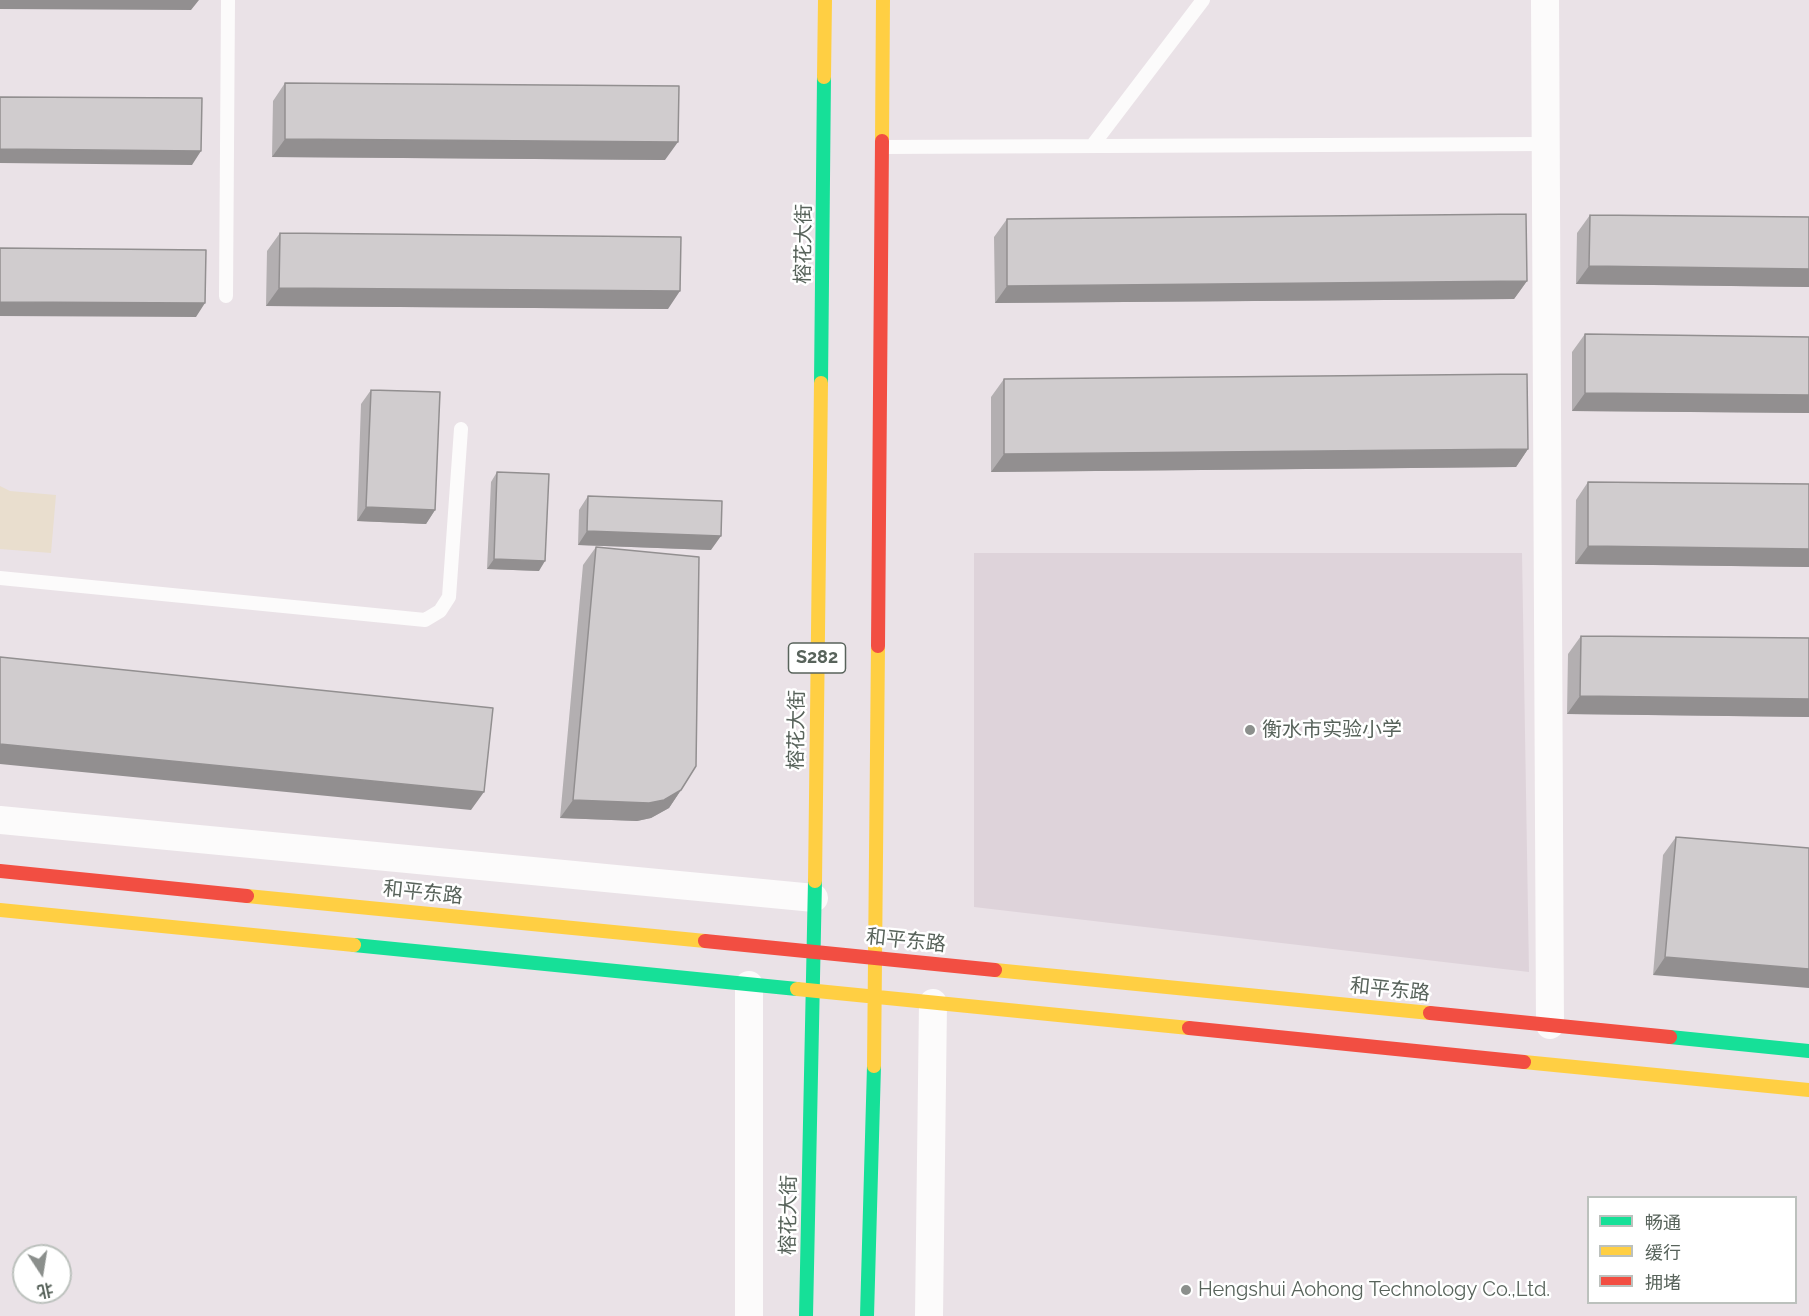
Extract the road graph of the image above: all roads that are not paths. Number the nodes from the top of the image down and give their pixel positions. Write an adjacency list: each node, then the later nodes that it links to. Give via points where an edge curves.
1 (228, 0): 9 (lane)
2 (825, 0): 14 (main road, 榕花大街 / S282)
3 (882, 0): 8 (main road)
4 (1203, 0): 7 (lane)
5 (1545, 0): 6 (street)
6 (1546, 144): 7 (lane); 22 (street)
7 (1092, 146): 8 (lane)
8 (881, 147): 17 (main road)
9 (226, 296)
10 (461, 429): 11 (lane, via 449,597 440,611 425,620)
11 (0, 578)
12 (0, 820): 14 (street)
13 (0, 871): 16 (main road, 和平东路)
14 (814, 898): 16 (main road, 榕花大街 / S282)
15 (0, 910): 18 (main road)
16 (814, 952): 17 (main road, 和平东路); 19 (main road, 榕花大街 / S282)
17 (875, 958): 20 (main road); 22 (main road, 和平东路)
18 (749, 985): 19 (main road); 25 (street)
19 (813, 992): 20 (main road); 26 (main road, 榕花大街 / S282)
20 (875, 997): 21 (main road); 27 (main road)
21 (933, 1003): 24 (main road); 28 (street)
22 (1550, 1026): 23 (main road, 和平东路)
23 (1809, 1051)
24 (1809, 1090)
25 (749, 1316)
26 (806, 1316)
27 (867, 1316)
28 (929, 1316)

